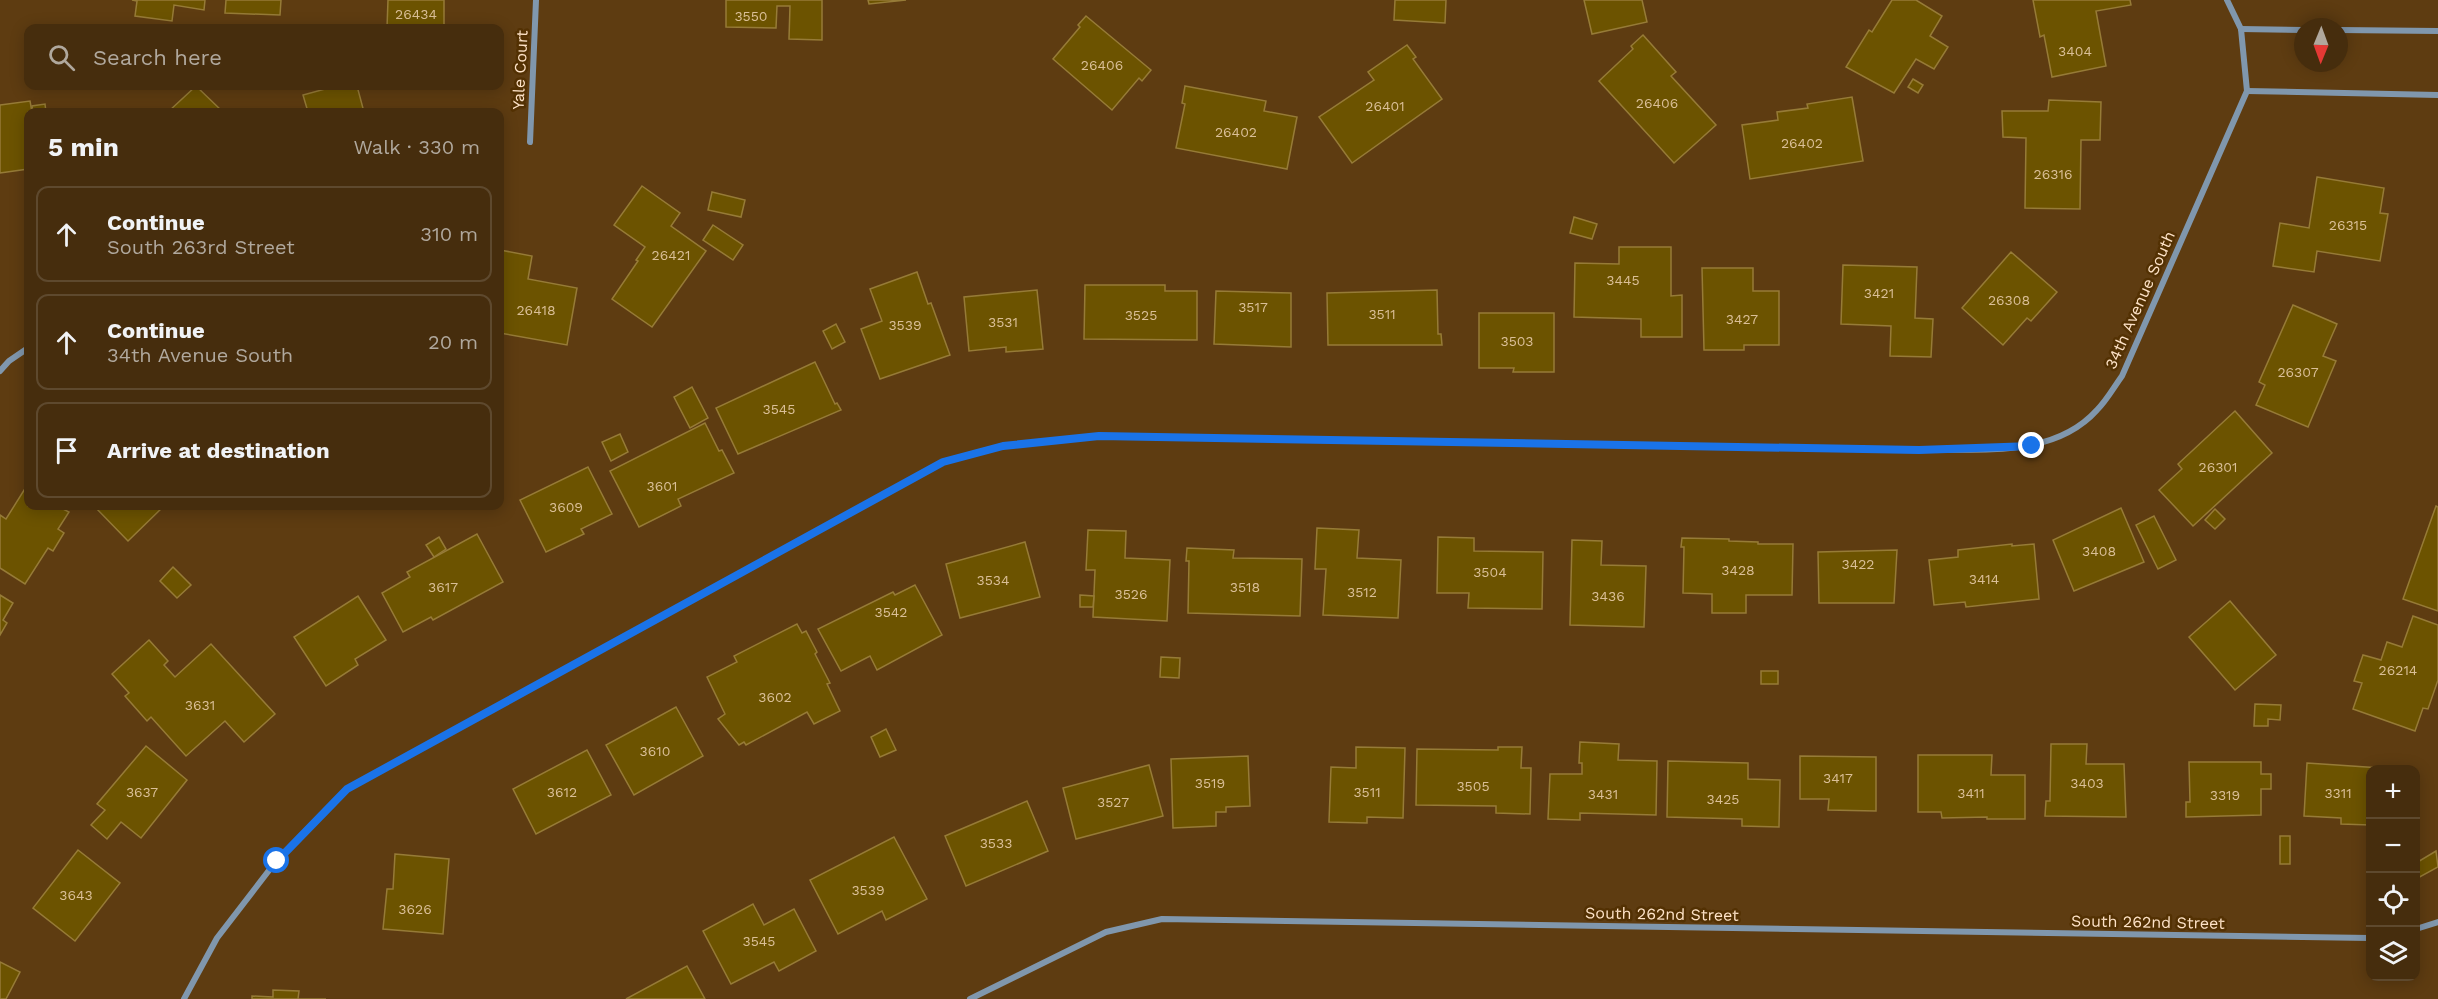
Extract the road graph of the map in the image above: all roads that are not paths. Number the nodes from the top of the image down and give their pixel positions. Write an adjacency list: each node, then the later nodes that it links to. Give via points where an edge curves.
1 (536, 0): 9 (street, Yale Court)
2 (2227, 0): 3 (street)
3 (2241, 29): 4 (street); 7 (street)
4 (2294, 30)
5 (2348, 30): 6 (street)
6 (2438, 32)
7 (2247, 91): 8 (street); 15 (street, 34th Avenue South, via 2122,376 2097,411 2065,435 2032,446 1919,450 1099,436 1003,446 943,462 347,789 277,861 217,938)
8 (2438, 94)
9 (530, 142)
10 (24, 351): 11 (street)
11 (0, 371)
12 (2438, 922): 13 (street)
13 (2420, 927)
14 (2366, 938): 16 (street, South 262nd Street, via 1162,919 1106,932)
15 (184, 999)
16 (970, 999)

